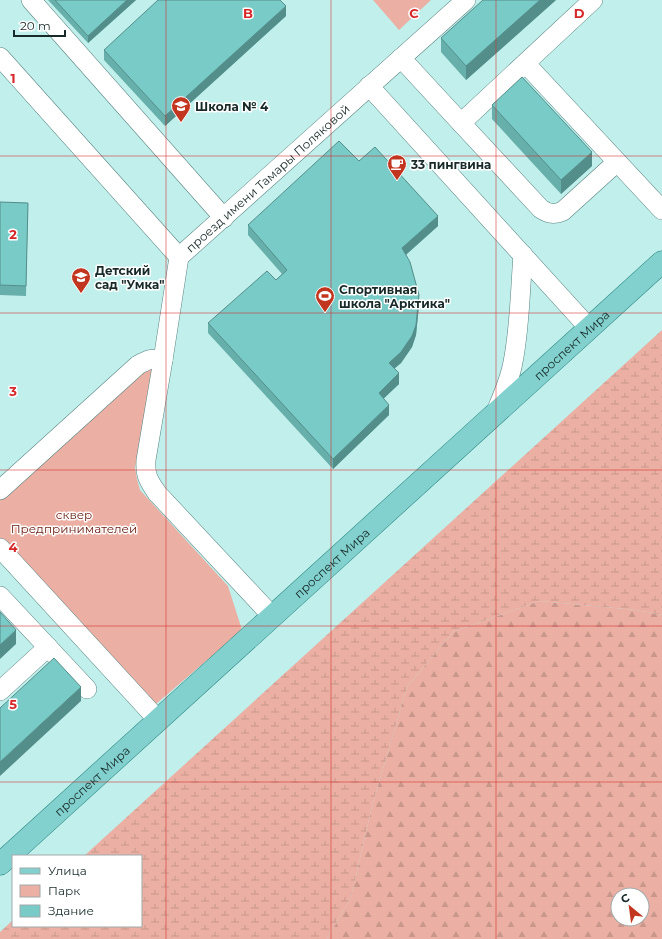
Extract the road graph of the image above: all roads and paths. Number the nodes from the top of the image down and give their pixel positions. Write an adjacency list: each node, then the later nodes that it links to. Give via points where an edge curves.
1 (31, 0): 11 (lane)
2 (466, 0): 5 (lane, проезд имени Тамары Поляковой)
3 (593, 0): 6 (lane)
4 (0, 57): 13 (lane, проезд имени Тамары Поляковой)
5 (401, 58): 7 (lane, проезд имени Тамары Поляковой); 8 (lane)
6 (526, 64): 8 (lane); 9 (lane)
7 (369, 86): 11 (lane, проезд имени Тамары Поляковой); 12 (lane)
8 (461, 123): 9 (lane, via 548,214 563,211)
9 (617, 162): 10 (lane)
10 (662, 210)
11 (224, 218): 13 (lane, проезд имени Тамары Поляковой)
12 (523, 255): 15 (lane); 17 (lane, via 513,364 506,389)
13 (179, 257): 16 (lane)
14 (662, 262): 15 (main road, проспект Мира)
15 (589, 328): 17 (main road, проспект Мира)
16 (163, 360): 18 (lane, via 147,359 138,365); 21 (lane, via 146,460 148,480)
17 (494, 416): 21 (main road, проспект Мира)
18 (0, 490)
19 (0, 548): 25 (lane)
20 (0, 596): 22 (lane)
21 (272, 616): 25 (main road, проспект Мира)
22 (48, 647): 23 (lane); 24 (lane)
23 (87, 689)
24 (0, 691)
25 (158, 720): 26 (main road, проспект Мира)
26 (0, 864)

